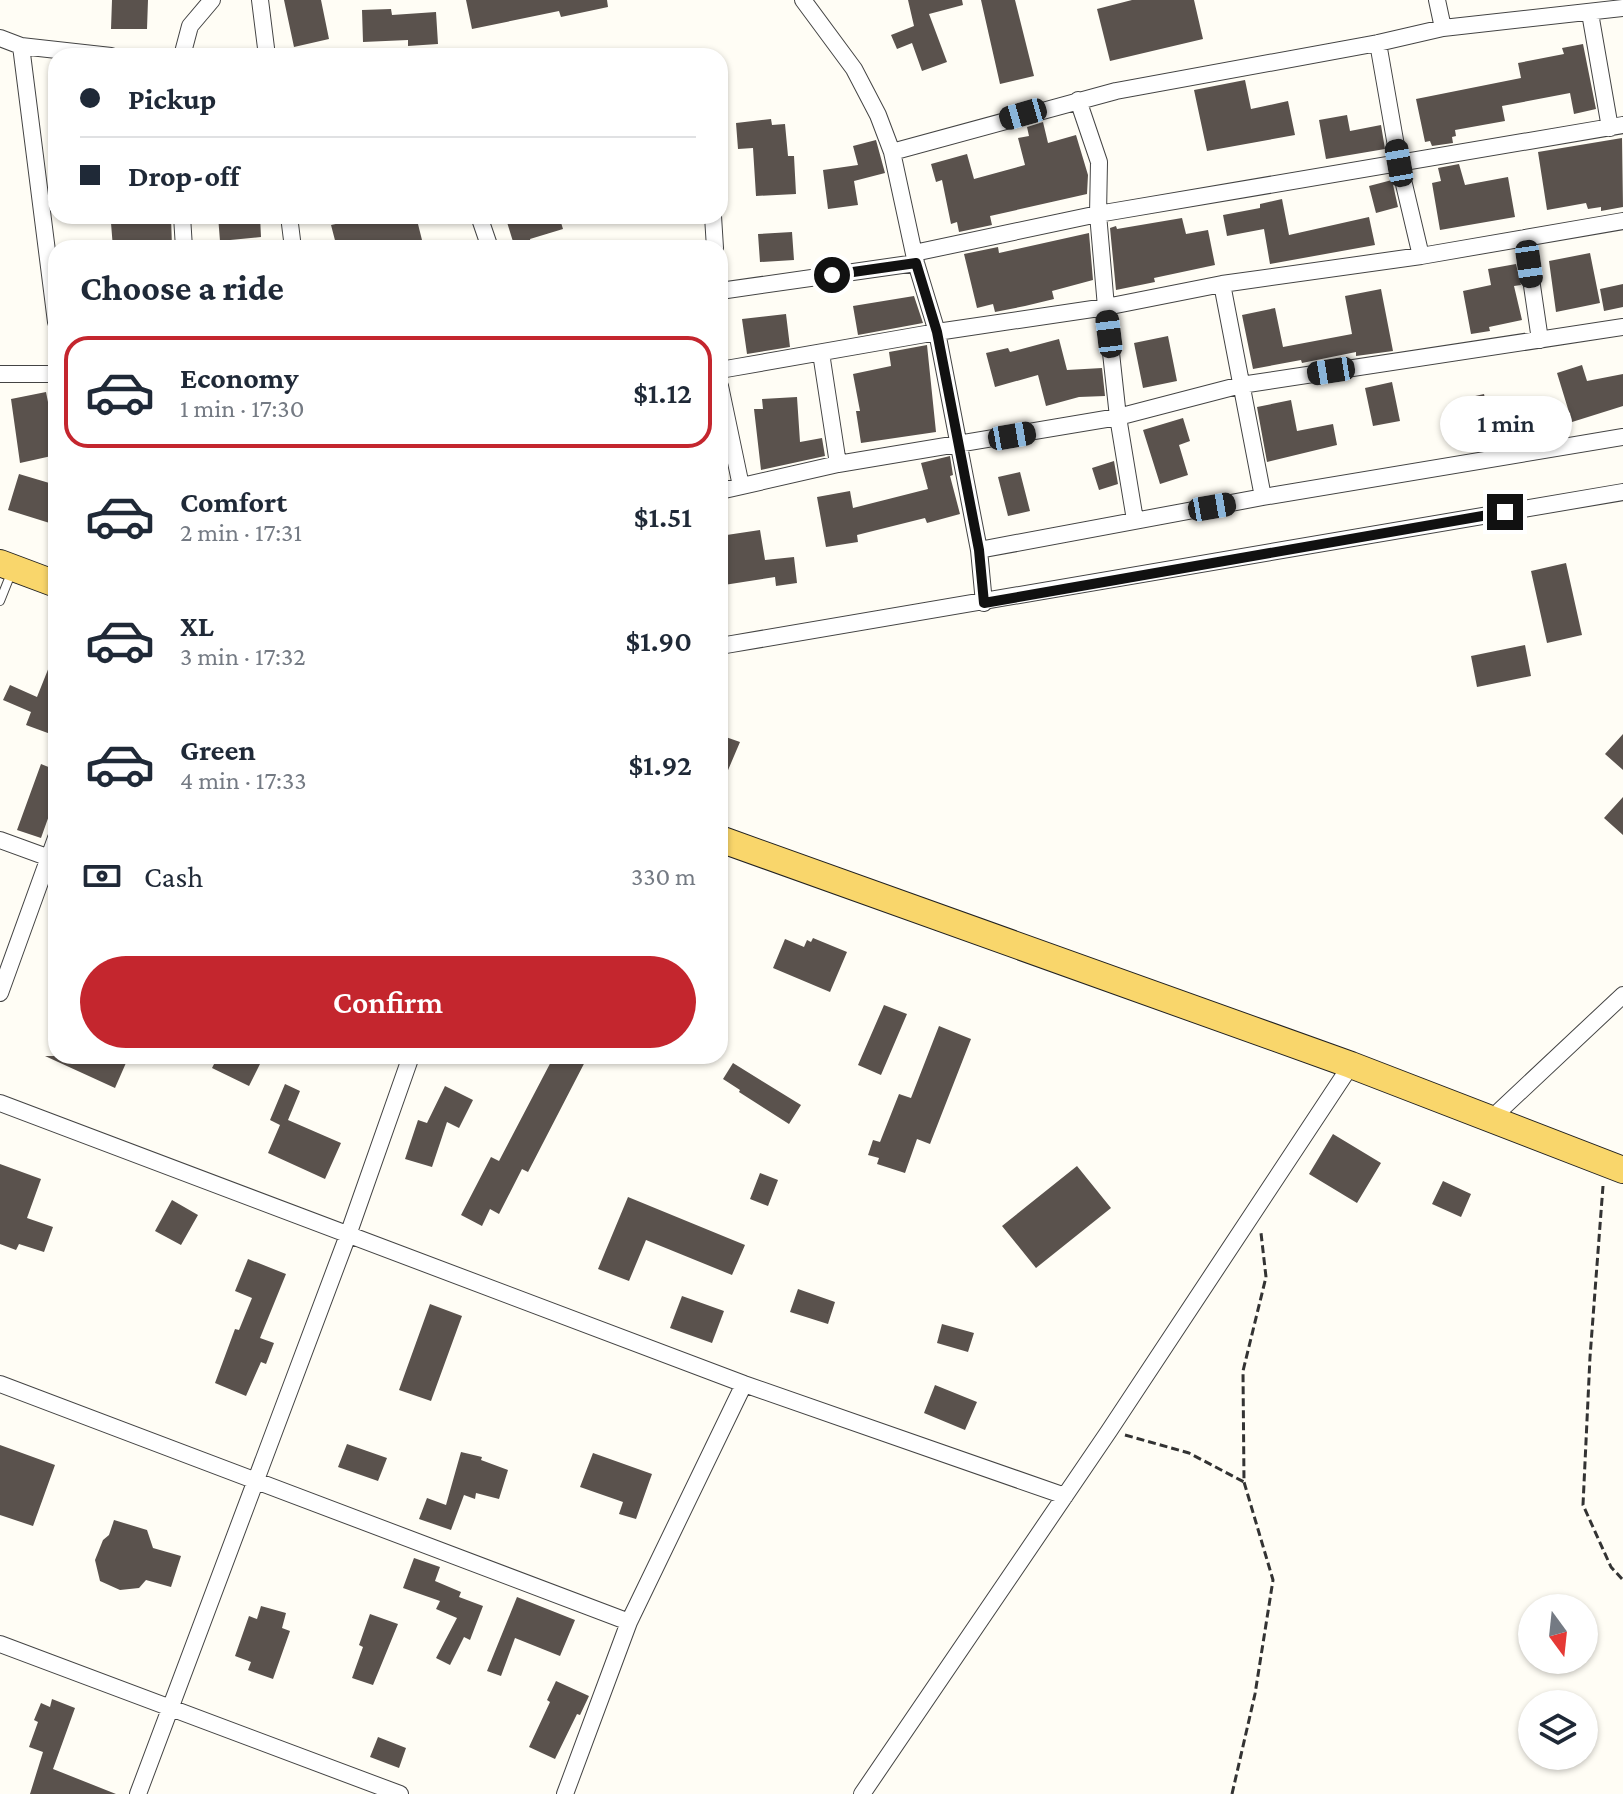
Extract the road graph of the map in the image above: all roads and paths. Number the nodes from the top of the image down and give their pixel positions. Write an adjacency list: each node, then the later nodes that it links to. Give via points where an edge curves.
1 (212, 0): 11 (street, via 190,26)
2 (260, 0): 12 (street)
3 (803, 0): 16 (street, via 854,69)
4 (1437, 0): 7 (street)
5 (1623, 8): 6 (street)
6 (1590, 13): 7 (street); 15 (street)
7 (1443, 28): 9 (street)
8 (0, 38): 10 (street)
9 (1378, 43): 14 (street); 17 (street)
10 (21, 46): 13 (street); 23 (street)
11 (184, 48)
12 (266, 48)
13 (48, 49)
14 (1078, 100): 16 (street); 18 (street, via 1099,162)
15 (1616, 126): 17 (street)
16 (892, 152): 22 (street)
17 (1399, 163): 18 (street); 21 (street)
18 (1098, 214): 22 (street); 26 (street)
19 (1623, 221): 20 (street)
20 (1525, 238): 21 (street); 29 (street)
21 (1421, 256): 24 (street)
22 (915, 258): 25 (street); 28 (street)
23 (48, 259)
24 (1222, 284): 26 (street); 34 (street)
25 (728, 290)
26 (1106, 307): 28 (street); 35 (street)
27 (1623, 327): 29 (street)
28 (937, 332): 30 (street); 38 (street)
29 (1540, 340): 34 (street)
30 (821, 353): 31 (street); 39 (street)
31 (728, 369)
32 (0, 374): 33 (street)
33 (48, 374)
34 (1241, 385): 35 (street); 43 (street)
35 (1118, 417): 38 (street); 44 (street)
36 (728, 424): 40 (street)
37 (1623, 437): 43 (street)
38 (959, 445): 39 (street); 45 (street)
39 (838, 464): 40 (street)
40 (741, 486): 41 (street)
41 (728, 489)
42 (1623, 492): 49 (street)
43 (1263, 497): 44 (street)
44 (1135, 520): 45 (street)
45 (979, 550): 49 (street)
46 (7, 565): 47 (main road); 48 (lane)
47 (48, 581)
48 (0, 601)
49 (984, 603): 50 (street)
50 (728, 645)
51 (0, 840): 53 (street)
52 (728, 842): 58 (main road)
53 (48, 858)
54 (48, 869): 55 (street)
55 (0, 993)
56 (1623, 995): 60 (street)
57 (408, 1064): 63 (street)
58 (1351, 1065): 60 (main road); 62 (street)
59 (0, 1103): 63 (street)
60 (1493, 1117): 61 (main road)
61 (1614, 1166): 70 (path, via 1590,1357 1583,1505 1611,1567)
62 (1258, 1206): 66 (street); 67 (path, via 1266,1277 1243,1371)
63 (348, 1235): 65 (street); 68 (street)
64 (0, 1384): 68 (street)
65 (744, 1384): 69 (street); 71 (street)
66 (1109, 1431): 67 (path, via 1189,1453); 69 (street)
67 (1244, 1482): 78 (path, via 1273,1580)
68 (255, 1483): 71 (street); 73 (street)
69 (1065, 1496): 77 (street)
70 (1623, 1580)
71 (629, 1622): 76 (street)
72 (0, 1644): 73 (street)
73 (171, 1708): 74 (street); 75 (street)
74 (138, 1794)
75 (400, 1794)
76 (565, 1794)
77 (862, 1794)
78 (1232, 1794)

